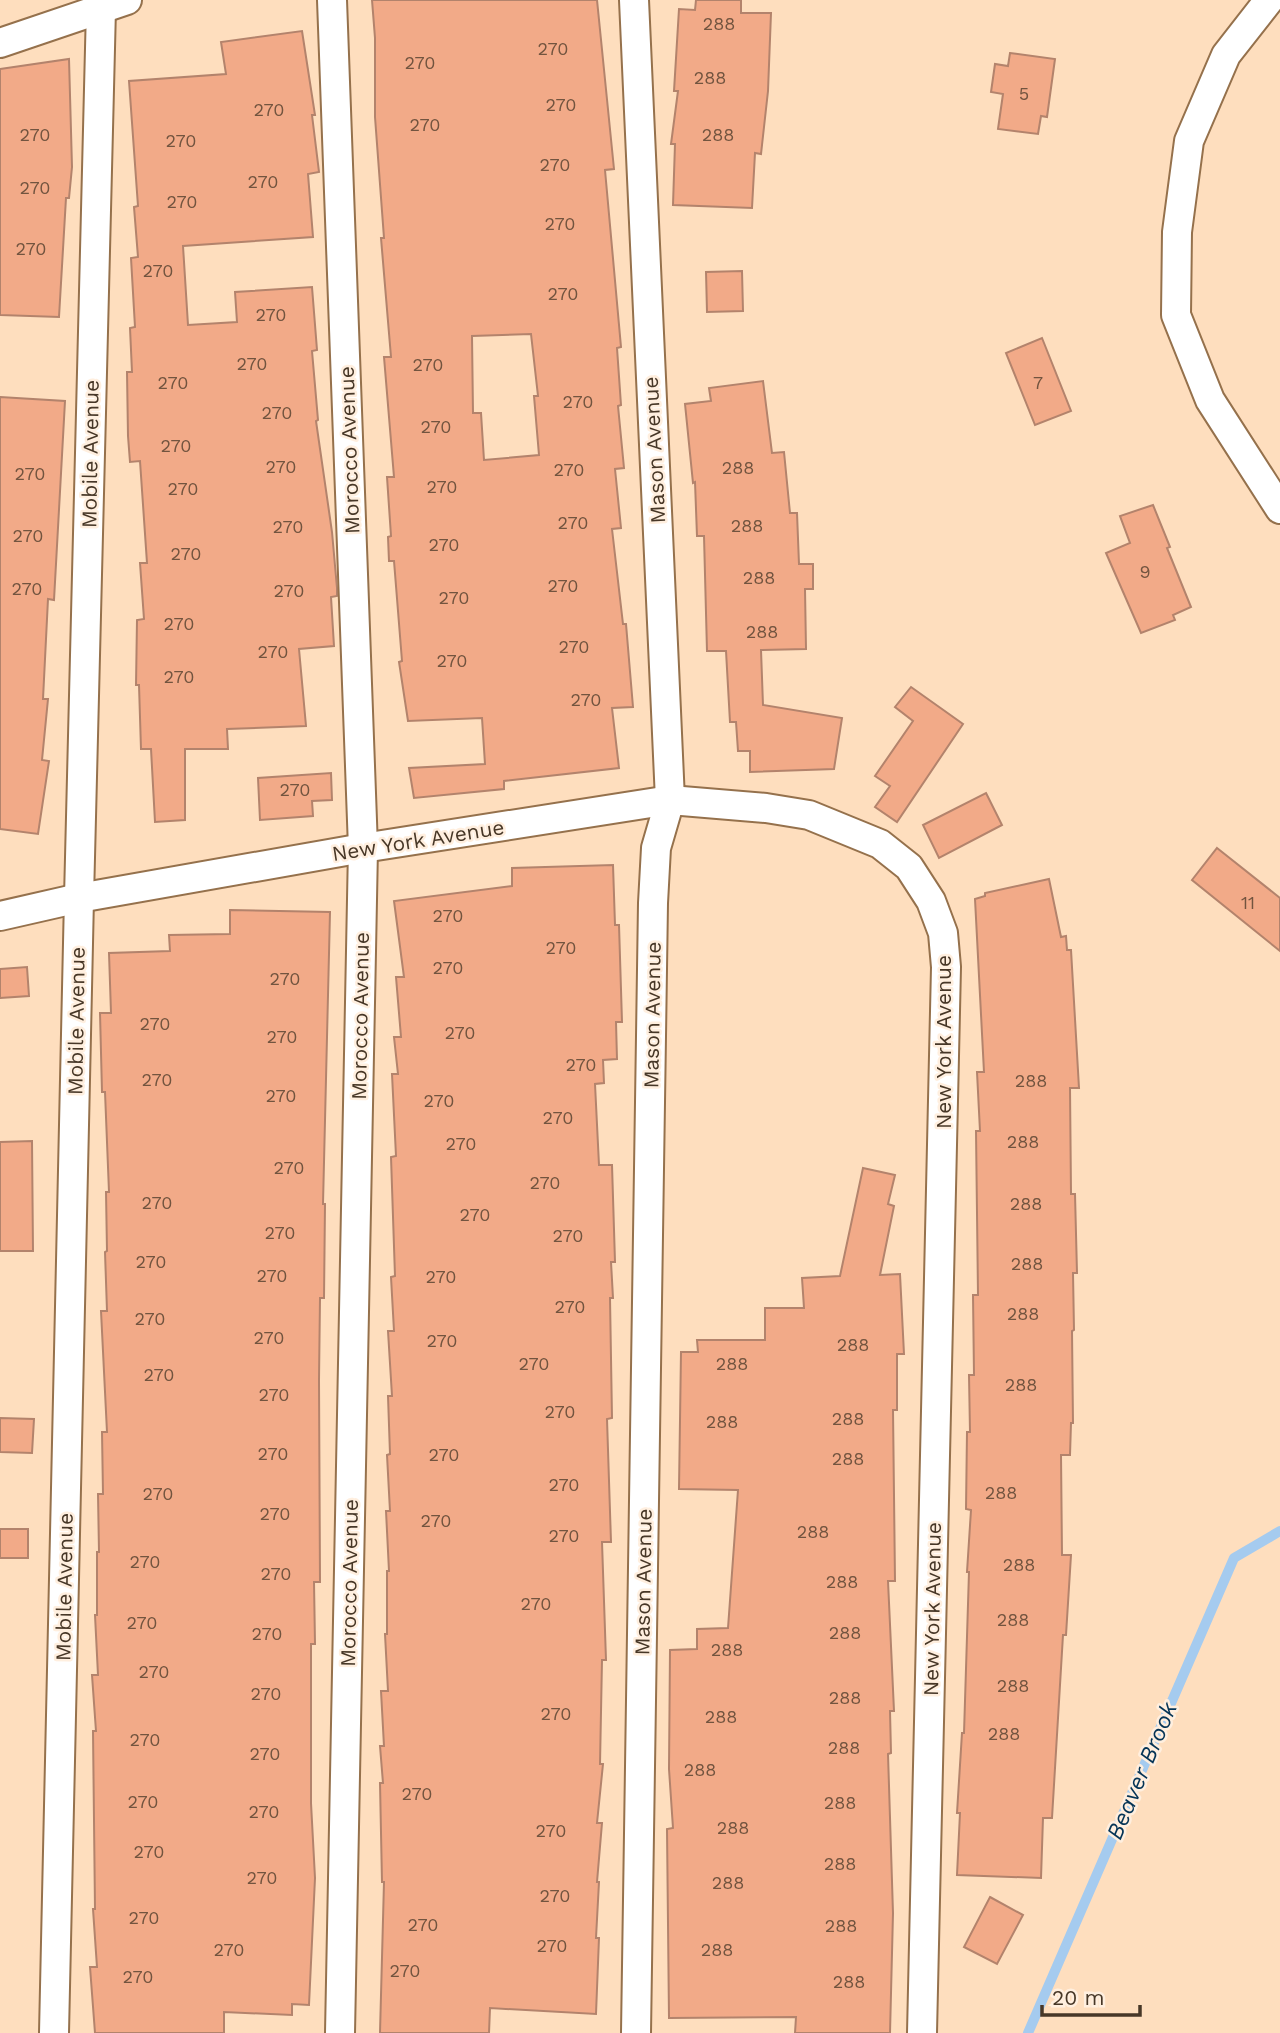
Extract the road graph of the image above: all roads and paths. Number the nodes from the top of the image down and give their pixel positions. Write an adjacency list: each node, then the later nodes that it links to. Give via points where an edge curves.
1 (332, 0): 8 (street, Morocco Avenue)
2 (634, 0): 7 (street, Mason Avenue)
3 (1269, 0): 6 (street, via 1226,55 1189,141 1177,232 1176,315 1210,400)
4 (114, 4): 5 (street); 9 (street, Mobile Avenue)
5 (0, 43)
6 (1280, 509)
7 (670, 800): 8 (street, New York Avenue); 13 (street, Mason Avenue, via 656,848 653,902); 14 (street, New York Avenue, via 810,815 880,844 909,867 931,901 943,933 947,967)
8 (363, 848): 9 (street, New York Avenue); 12 (street, Morocco Avenue)
9 (79, 898): 10 (street, New York Avenue); 11 (street, Mobile Avenue)
10 (0, 916)
11 (54, 2033)
12 (340, 2033)
13 (636, 2033)
14 (922, 2033)

